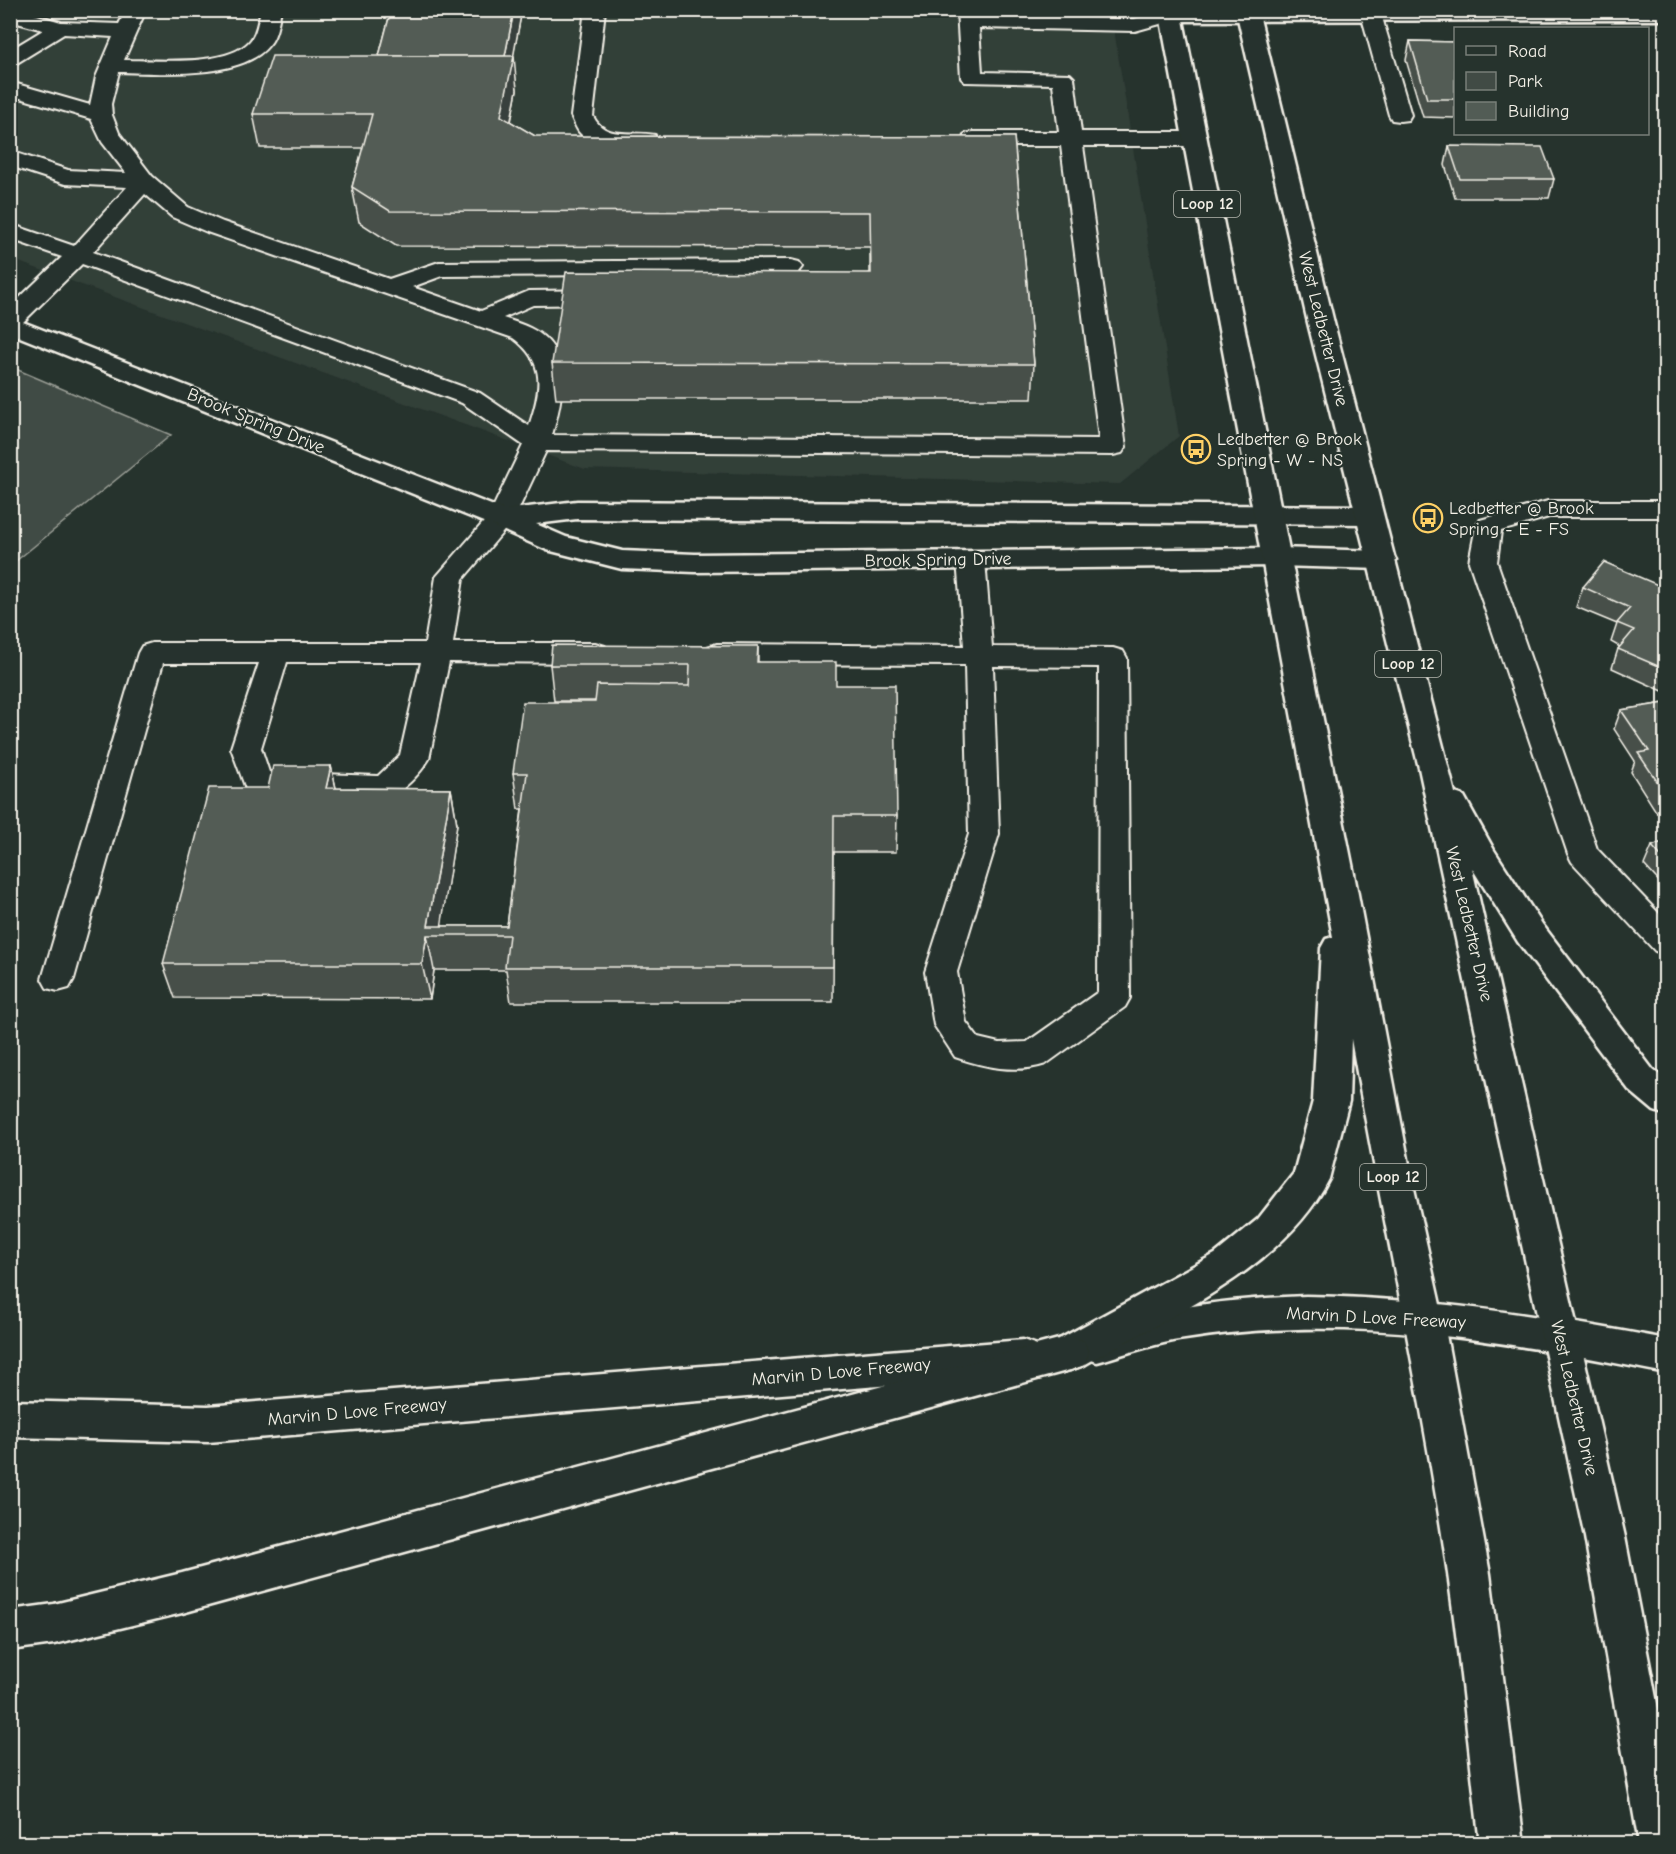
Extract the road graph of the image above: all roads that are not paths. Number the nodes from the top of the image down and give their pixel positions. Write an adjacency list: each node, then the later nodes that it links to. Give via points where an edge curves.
1 (136, 10): 11 (lane)
2 (271, 10): 13 (lane, via 260,43 227,62)
3 (595, 10): 20 (lane, via 582,117 589,130 611,140)
4 (1166, 12): 5 (main road); 9 (lane, via 1135,25); 19 (main road, Loop 12)
5 (1247, 13): 7 (main road); 33 (main road, West Ledbetter Drive / Loop 12)
6 (10, 14): 10 (lane)
7 (1371, 14): 8 (main road); 16 (lane)
8 (1665, 14)
9 (967, 16): 18 (lane, via 972,78 1063,78)
10 (60, 28): 11 (lane); 12 (lane)
11 (128, 31): 13 (lane)
12 (10, 59)
13 (112, 66): 15 (lane, via 102,88)
14 (10, 88): 15 (lane)
15 (101, 115): 22 (lane, via 117,148)
16 (1400, 115)
17 (953, 139): 18 (lane)
18 (1071, 139): 19 (lane); 30 (lane, via 1113,447)
19 (1195, 139): 32 (main road, Loop 12)
20 (670, 140)
21 (10, 158): 22 (lane, via 65,177)
22 (144, 181): 24 (lane); 26 (lane, via 180,212)
23 (10, 231): 24 (lane)
24 (78, 255): 29 (lane); 30 (lane, via 471,398)
25 (791, 267): 26 (lane, via 439,269)
26 (388, 288): 28 (lane)
27 (623, 297): 28 (lane, via 529,298)
28 (482, 318): 30 (lane, via 522,333 540,348 550,368 551,393)
29 (10, 322): 34 (main road, Brook Spring Drive)
30 (537, 443): 34 (lane)
31 (1665, 509): 45 (lane, via 1548,509 1489,526 1483,562 1583,854)
32 (1268, 513): 33 (main road, Brook Spring Drive); 34 (main road, Brook Spring Drive, via 577,510); 35 (main road, Loop 12)
33 (1369, 515): 37 (main road, West Ledbetter Drive / Loop 12)
34 (501, 519): 36 (main road, Brook Spring Drive, via 557,544 622,560); 38 (lane, via 450,577)
35 (1277, 557): 36 (main road, Brook Spring Drive); 37 (main road, Brook Spring Drive); 44 (main road, Loop 12)
36 (971, 560): 42 (lane)
37 (1382, 560): 43 (main road, West Ledbetter Drive / Loop 12)
38 (437, 652): 39 (lane); 39 (lane, via 414,759 386,787 257,782 246,748); 40 (lane)
39 (276, 653): 46 (lane, via 152,653)
40 (626, 653)
41 (696, 654): 42 (lane)
42 (979, 656): 42 (lane, via 1113,658 1114,998 1034,1055 999,1056 967,1048 950,1024 941,972 984,834)
43 (1434, 768): 47 (main road, via 1530,933 1641,1080); 49 (main road, West Ledbetter Drive / Loop 12)
44 (1341, 889): 48 (main road, Loop 12, via 1393,1175); 50 (main road, via 1331,1101 1311,1179 1271,1230 1228,1265)
45 (1665, 942)
46 (58, 979)
47 (1665, 1101)
48 (1424, 1318): 49 (main road, Marvin D Love Freeway); 50 (main road, Marvin D Love Freeway, via 1277,1313 1184,1322); 54 (main road, Loop 12, via 1469,1574)
49 (1560, 1334): 51 (main road, Marvin D Love Freeway); 55 (main road, West Ledbetter Drive / Loop 12, via 1605,1537)
50 (1070, 1353): 52 (main road, Marvin D Love Freeway, via 208,1424); 53 (main road, via 182,1593 54,1624)
51 (1665, 1356)
52 (10, 1419)
53 (10, 1630)
54 (1502, 1844)
55 (1661, 1844)

